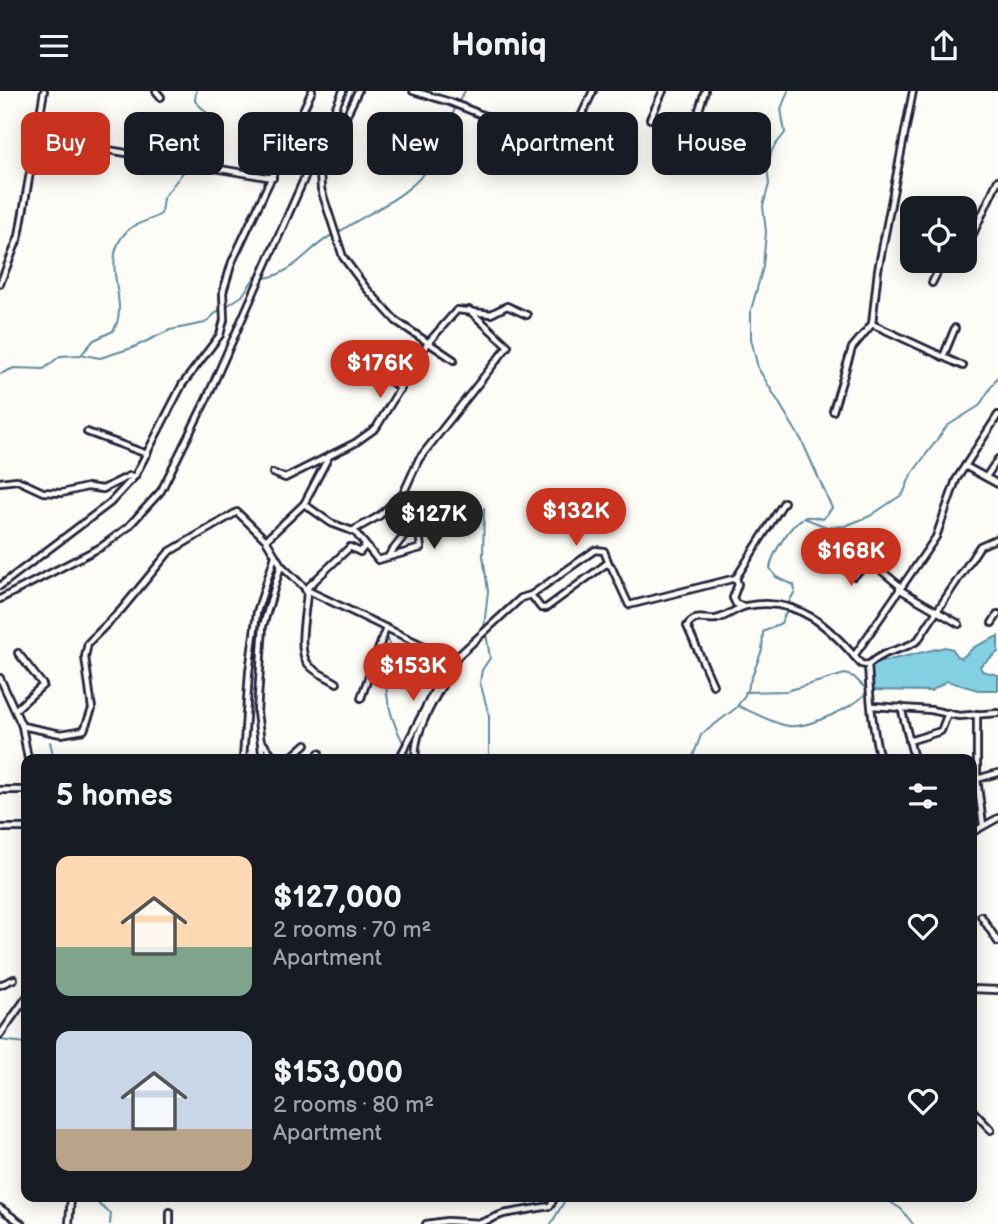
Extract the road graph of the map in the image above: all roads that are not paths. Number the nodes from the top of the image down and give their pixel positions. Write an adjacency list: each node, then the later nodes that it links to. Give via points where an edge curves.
1 (44, 91): 13 (street)
2 (156, 91): 11 (street)
3 (312, 91): 17 (street)
4 (343, 91): 63 (street, via 207,398 160,491 142,513 101,547)
5 (358, 91): 27 (street, via 320,171 321,189 351,269 396,321)
6 (414, 91): 7 (street, via 560,146 569,142)
7 (593, 91)
8 (663, 91): 14 (street)
9 (705, 91): 12 (street)
10 (914, 91): 25 (street, via 878,270)
11 (161, 97)
12 (699, 110)
13 (41, 112)
14 (650, 119)
15 (110, 150): 17 (street)
16 (31, 175): 21 (street, via 19,236)
17 (273, 178): 36 (street, via 228,275 220,335 182,386)
18 (998, 180): 19 (street)
19 (977, 225)
20 (937, 273): 22 (street)
21 (0, 283)
22 (932, 283)
23 (468, 309): 24 (street, via 491,314 507,306); 27 (street, via 452,314); 49 (street, via 508,346 419,459 403,494 379,516)
24 (527, 315)
25 (872, 324): 28 (street); 33 (street, via 852,348)
26 (955, 328): 28 (street)
27 (427, 344): 29 (street); 32 (street)
28 (943, 357): 30 (street)
29 (454, 360)
30 (963, 366)
31 (349, 374): 32 (street, via 356,363 364,361)
32 (401, 389): 37 (street, via 376,428)
33 (833, 411)
34 (998, 415): 39 (street)
35 (87, 432): 36 (street)
36 (148, 454): 41 (street)
37 (329, 455): 40 (street, via 285,478); 48 (street)
38 (998, 459): 42 (street)
39 (965, 466): 42 (street); 60 (street, via 948,498 936,537)
40 (273, 473)
41 (135, 476): 44 (street); 46 (street)
42 (986, 477): 45 (street)
43 (0, 482): 44 (street, via 17,480 47,493)
44 (113, 484): 46 (street)
45 (998, 484)
46 (118, 495): 59 (street)
47 (784, 502): 58 (street)
48 (304, 504): 49 (street); 51 (street)
49 (352, 531): 52 (street)
50 (998, 538): 65 (street, via 980,546)
51 (266, 540): 54 (street); 84 (street, via 237,512 176,547 86,648 92,709 89,725 70,734)
52 (365, 546): 53 (street, via 378,560); 61 (street, via 360,552 350,547)
53 (389, 555): 53 (street, via 411,527 419,533 421,548)
54 (275, 556): 57 (street); 89 (street, via 257,612)
55 (831, 559): 60 (street, via 854,576 871,562)
56 (609, 564): 58 (street, via 623,598 633,606); 62 (street, via 546,608); 62 (street, via 604,551 595,550)
57 (281, 565): 61 (street); 86 (street, via 263,626 257,712)
58 (736, 578): 64 (street, via 733,598)
59 (0, 586)
60 (900, 588): 65 (street); 71 (street)
61 (306, 590): 69 (street); 75 (street, via 304,657 310,667)
62 (531, 594): 72 (street)
63 (0, 599)
64 (743, 606): 71 (street, via 771,603 804,613 832,630); 76 (street, via 717,619 695,619 687,626)
65 (936, 612): 68 (street); 73 (street, via 915,643 886,651)
66 (998, 614): 67 (street)
67 (992, 623)
68 (959, 624)
69 (386, 628): 72 (street); 77 (street)
70 (18, 653): 80 (street, via 43,685)
71 (854, 656): 73 (street)
72 (454, 657): 93 (street); 94 (street, via 427,715)
73 (868, 665): 78 (street)
74 (0, 678): 80 (street)
75 (337, 683)
76 (713, 685)
77 (361, 698)
78 (873, 706): 79 (street); 95 (street, via 870,718)
79 (901, 707): 81 (street); 85 (street)
80 (15, 710): 84 (street)
81 (948, 713): 83 (street); 85 (street, via 941,731)
82 (998, 713): 83 (street)
83 (977, 714): 98 (street)
84 (22, 726): 88 (street)
85 (909, 741): 96 (street)
86 (262, 742): 90 (street); 91 (street)
87 (306, 744): 92 (street)
88 (26, 754)
89 (243, 754)
90 (263, 754)
91 (272, 754)
92 (295, 754)
93 (402, 754)
94 (416, 754)
95 (879, 754)
96 (913, 754)
97 (998, 773): 98 (street)
98 (977, 779): 102 (street)
99 (0, 790): 100 (street)
100 (21, 790)
101 (998, 818): 102 (street)
102 (983, 825): 105 (street)
103 (0, 828): 104 (street)
104 (21, 828)
105 (977, 829)
106 (981, 916): 107 (street)
107 (998, 942)
108 (14, 979): 109 (street)
109 (0, 985)
110 (977, 989): 111 (street)
111 (998, 990)
112 (21, 1005): 113 (street)
113 (0, 1035)
114 (977, 1115): 115 (street)
115 (991, 1130)
116 (71, 1202): 121 (street)
117 (552, 1202): 123 (street, via 481,1223)
118 (0, 1208): 120 (street)
119 (170, 1212): 122 (street)
120 (22, 1224)
121 (69, 1224)
122 (170, 1224)
123 (426, 1224)

